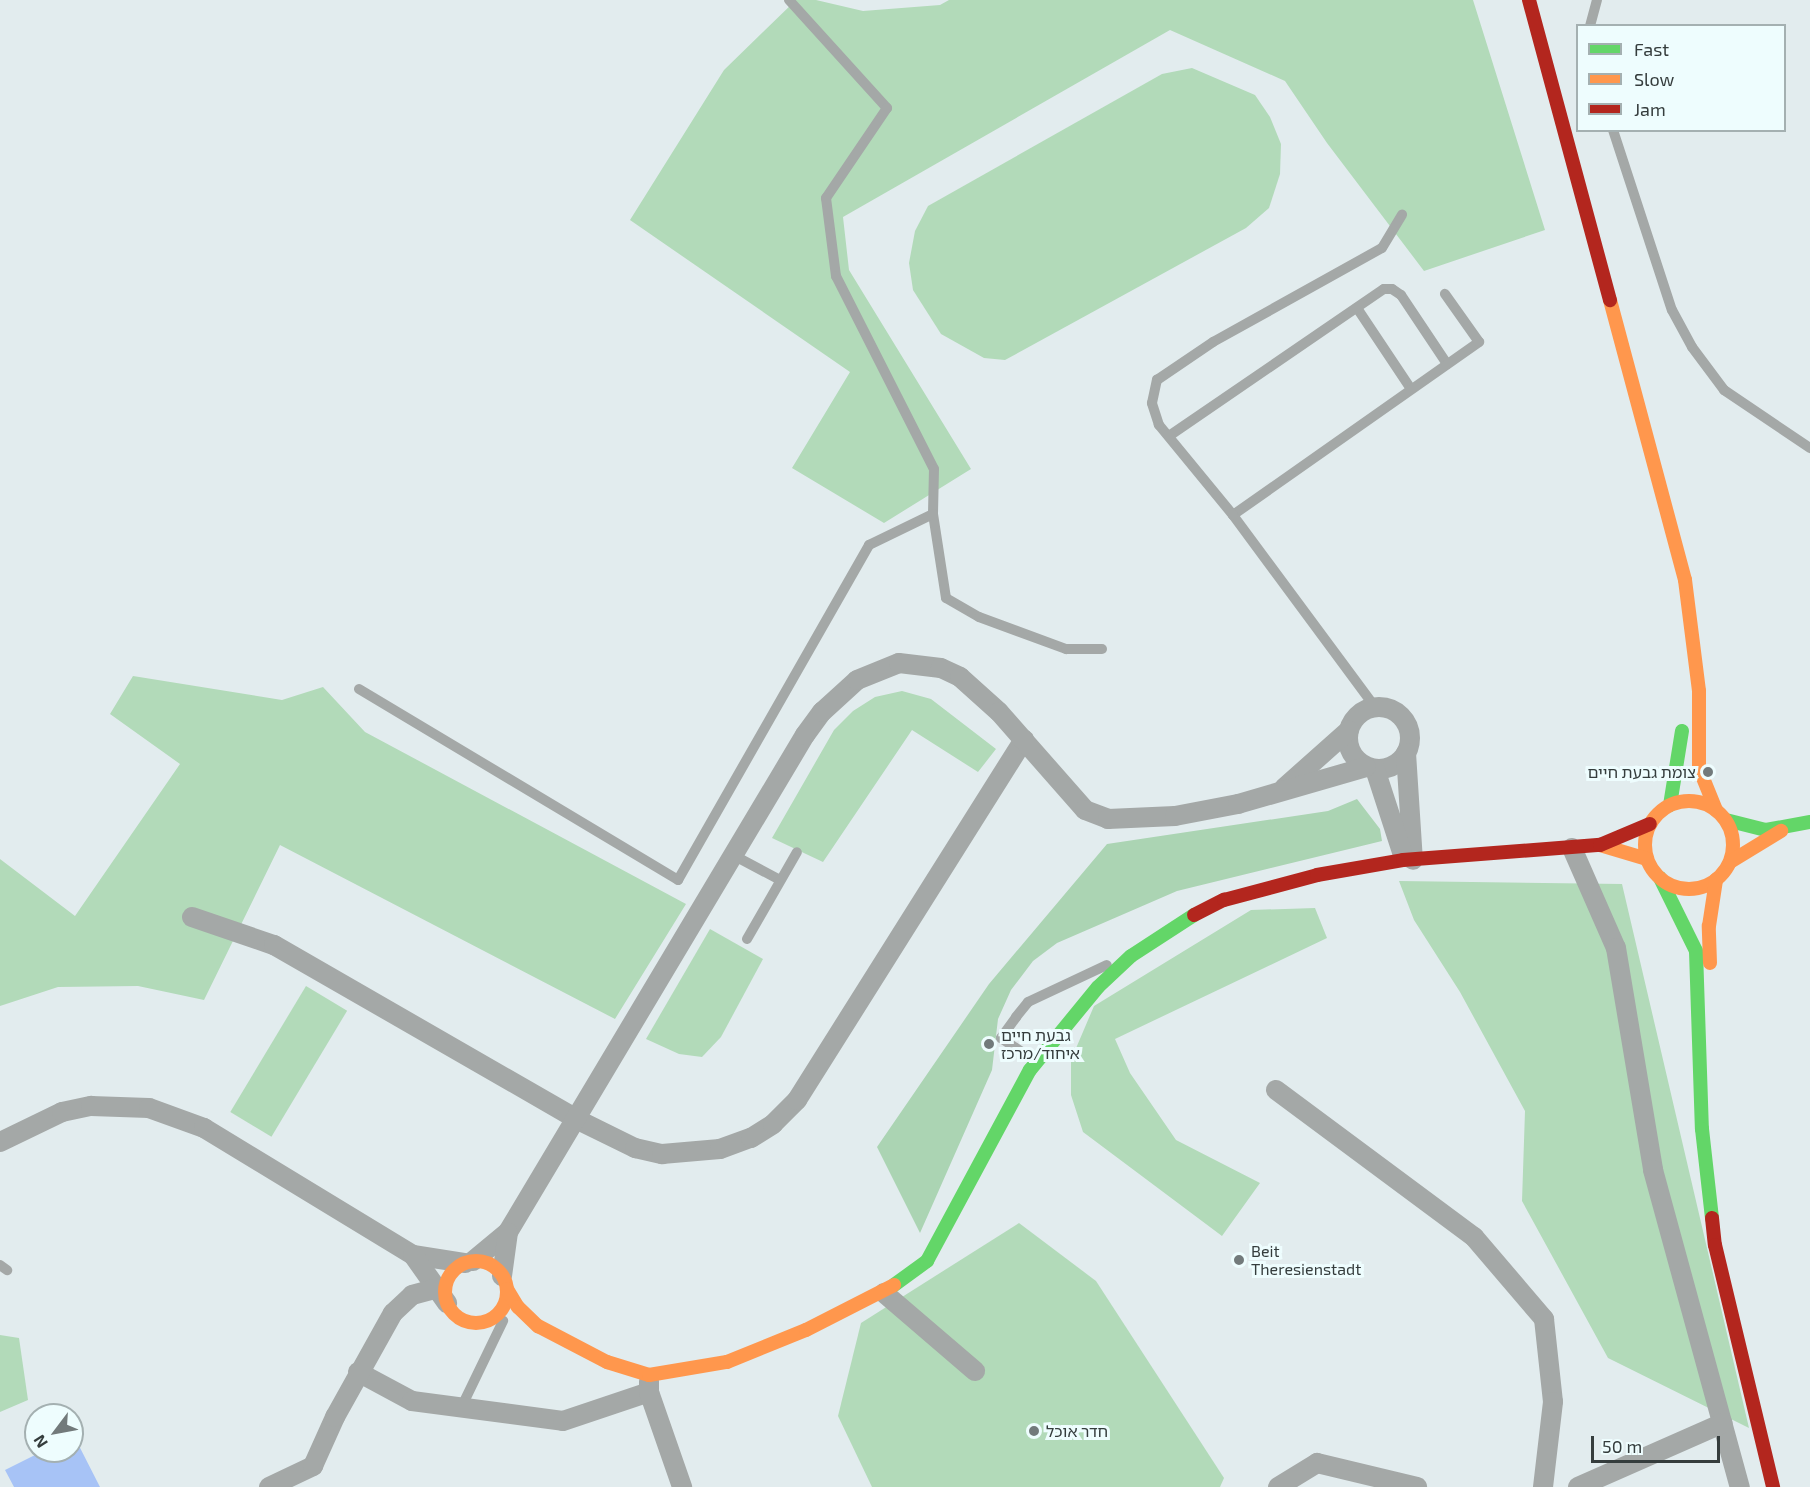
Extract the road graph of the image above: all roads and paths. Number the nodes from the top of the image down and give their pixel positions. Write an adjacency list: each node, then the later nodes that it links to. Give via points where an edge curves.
1 (789, 0): 14 (lane, via 887,108 826,198 836,276 934,469)
2 (1529, 0): 11 (main road)
3 (1597, 0): 4 (lane)
4 (1591, 24)
5 (1614, 132): 13 (lane, via 1672,310 1692,347 1724,390)
6 (1402, 215): 12 (lane, via 1382,248 1213,342 1157,380 1152,403 1159,425)
7 (1445, 294): 9 (lane, via 1479,342)
8 (1357, 308): 9 (lane, via 1392,289 1401,295); 10 (lane); 12 (lane)
9 (1447, 364): 10 (lane)
10 (1411, 389): 15 (lane)
11 (1639, 409): 16 (main road); 27 (main road, via 1685,580 1700,691 1699,768)
12 (1169, 436): 15 (lane)
13 (1810, 448)
14 (933, 514): 17 (lane, via 946,598 979,617 1066,650); 18 (lane, via 869,545 678,880)
15 (1233, 515): 19 (lane)
16 (1669, 579)
17 (1102, 649)
18 (359, 689)
19 (1376, 707): 21 (street, via 1356,716); 23 (street, via 1394,711 1407,725 1410,734)
20 (1682, 711): 26 (main road, via 1679,763)
21 (1349, 730): 24 (street, via 1352,755); 25 (street)
22 (1024, 739): 25 (street, via 1085,810 1108,819 1175,816); 34 (street, via 978,691 941,668 899,663 878,669 856,680 822,712); 46 (street, via 826,1058 797,1100 773,1124 751,1138 720,1149 662,1154 635,1148)
23 (1406, 753): 24 (street, via 1393,766); 36 (street)
24 (1371, 768): 25 (street); 36 (street)
25 (1283, 790)
26 (1670, 805): 27 (main road, via 1697,801); 29 (main road)
27 (1721, 815): 30 (main road, via 1766,830); 37 (main road, via 1733,840)
28 (1810, 822): 30 (main road)
29 (1650, 824): 31 (main road); 35 (main road, via 1645,844)
30 (1788, 828): 37 (main road, via 1750,846)
31 (1600, 846): 32 (main road); 35 (main road)
32 (1572, 848): 36 (main road); 61 (street, via 1616,948 1653,1170)
33 (797, 852): 39 (lane)
34 (733, 855): 39 (lane); 46 (street)
35 (1647, 859): 38 (main road)
36 (1408, 860): 43 (main road, via 1270,885 1224,900)
37 (1730, 862): 40 (main road)
38 (1660, 878): 40 (main road, via 1688,889); 62 (main road, via 1696,951 1709,1206 1720,1271)
39 (780, 880): 42 (lane)
40 (1716, 880): 62 (main road, via 1708,926 1722,1202)
41 (192, 917): 46 (street, via 274,945)
42 (747, 939)
43 (1142, 948): 44 (main road, via 1098,987); 44 (lane, via 1028,1002 1001,1038)
44 (1036, 1062): 52 (main road, via 1001,1119 939,1244 927,1261)
45 (1276, 1090): 67 (street, via 1474,1237 1544,1319 1553,1402)
46 (576, 1119): 48 (street)
47 (0, 1142): 49 (street, via 62,1112 91,1106 149,1108 204,1128)
48 (508, 1232): 50 (street); 51 (street)
49 (413, 1255): 50 (street); 53 (street)
50 (469, 1262): 51 (main road, via 491,1266); 53 (main road, via 446,1283)
51 (505, 1282): 54 (main road, via 504,1308); 56 (main road, via 518,1307)
52 (884, 1293): 57 (street); 59 (main road, via 727,1362)
53 (442, 1295): 54 (main road, via 459,1319 479,1324); 58 (street, via 412,1295 393,1313)
54 (489, 1321): 55 (main road)
55 (503, 1321): 56 (main road); 60 (lane)
56 (538, 1326): 59 (main road)
57 (975, 1371)
58 (358, 1372): 60 (street, via 412,1401); 63 (street, via 313,1466)
59 (649, 1383): 60 (street, via 563,1421); 64 (street)
60 (461, 1408)
61 (1722, 1423): 68 (street); 69 (street)
62 (1762, 1443): 70 (main road)
63 (269, 1487)
64 (682, 1487)
65 (1278, 1487): 66 (street, via 1317,1463)
66 (1417, 1487)
67 (1543, 1487)
68 (1578, 1487)
69 (1740, 1487)
70 (1773, 1487)

